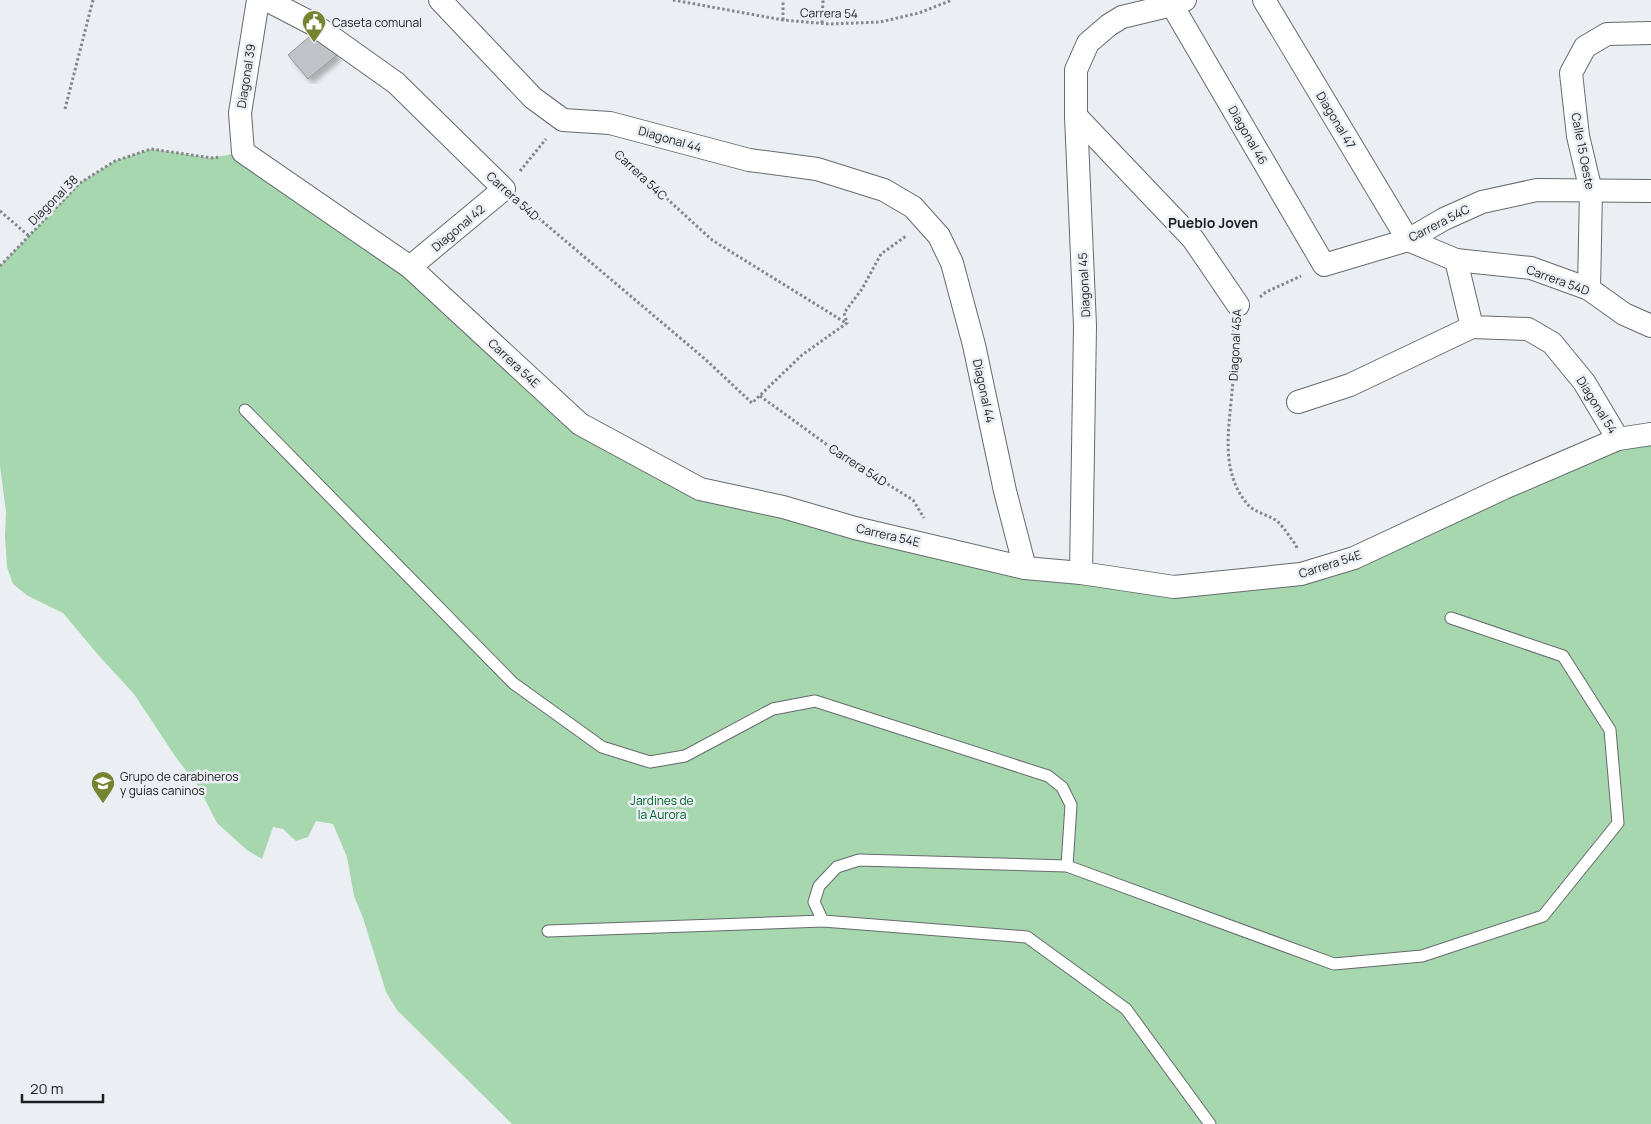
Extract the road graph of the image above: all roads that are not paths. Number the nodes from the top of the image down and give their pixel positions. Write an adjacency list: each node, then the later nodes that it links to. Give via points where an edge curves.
1 (258, 0): 8 (street, Diagonal 39, via 240,113)
2 (267, 0): 9 (street, Carrera 54D, via 313,24 396,83)
3 (440, 0): 24 (street, Diagonal 44, via 533,98 563,120 610,123 749,160 817,169 884,190 913,207 939,236 952,263 974,345)
4 (1264, 0): 12 (street, Diagonal 47)
5 (1179, 2): 7 (street, Diagonal 45, via 1122,17 1088,43 1076,70); 14 (street, Diagonal 46)
6 (1651, 32): 10 (street, Calle 15 Oeste, via 1607,34 1585,47 1571,73 1578,136)
7 (1076, 116): 17 (street, Diagonal 45A, via 1193,239); 25 (street, Diagonal 45, via 1086,326)
8 (243, 152): 15 (street, Carrera 54E)
9 (504, 189): 15 (street, Diagonal 42)
10 (1591, 191): 11 (street, Carrera 54C); 12 (street, Carrera 54C, via 1537,190 1482,202); 16 (street, Calle 15 Oeste)
11 (1651, 191)
12 (1408, 240): 13 (street); 14 (street, Carrera 54C)
13 (1456, 260): 16 (street, Carrera 54D, via 1530,268); 19 (street)
14 (1324, 265)
15 (410, 267): 24 (street, Carrera 54E, via 580,424 700,489)
16 (1589, 289): 18 (street, Carrera 54D, via 1624,314)
17 (1238, 305)
18 (1651, 326)
19 (1472, 327): 20 (street, via 1350,385); 23 (street, Diagonal 54, via 1528,329 1552,343 1584,382)
20 (1298, 402)
21 (245, 410): 27 (lane, via 513,683 602,746 650,762 685,756 773,709 816,701 1048,776 1062,787 1072,805)
22 (1651, 434): 23 (street, Carrera 54E)
23 (1618, 439): 25 (street, Carrera 54E, via 1354,558 1301,574 1174,587)
24 (1024, 568): 25 (street, Carrera 54E)
25 (1081, 573)
26 (1451, 618): 27 (lane, via 1563,656 1610,730 1618,823 1543,916 1422,956 1334,964)
27 (1067, 866): 28 (lane, via 859,860 837,867 819,886 814,902)
28 (823, 921): 29 (lane); 30 (lane, via 1027,936 1126,1008)
29 (548, 931)
30 (1210, 1124)

